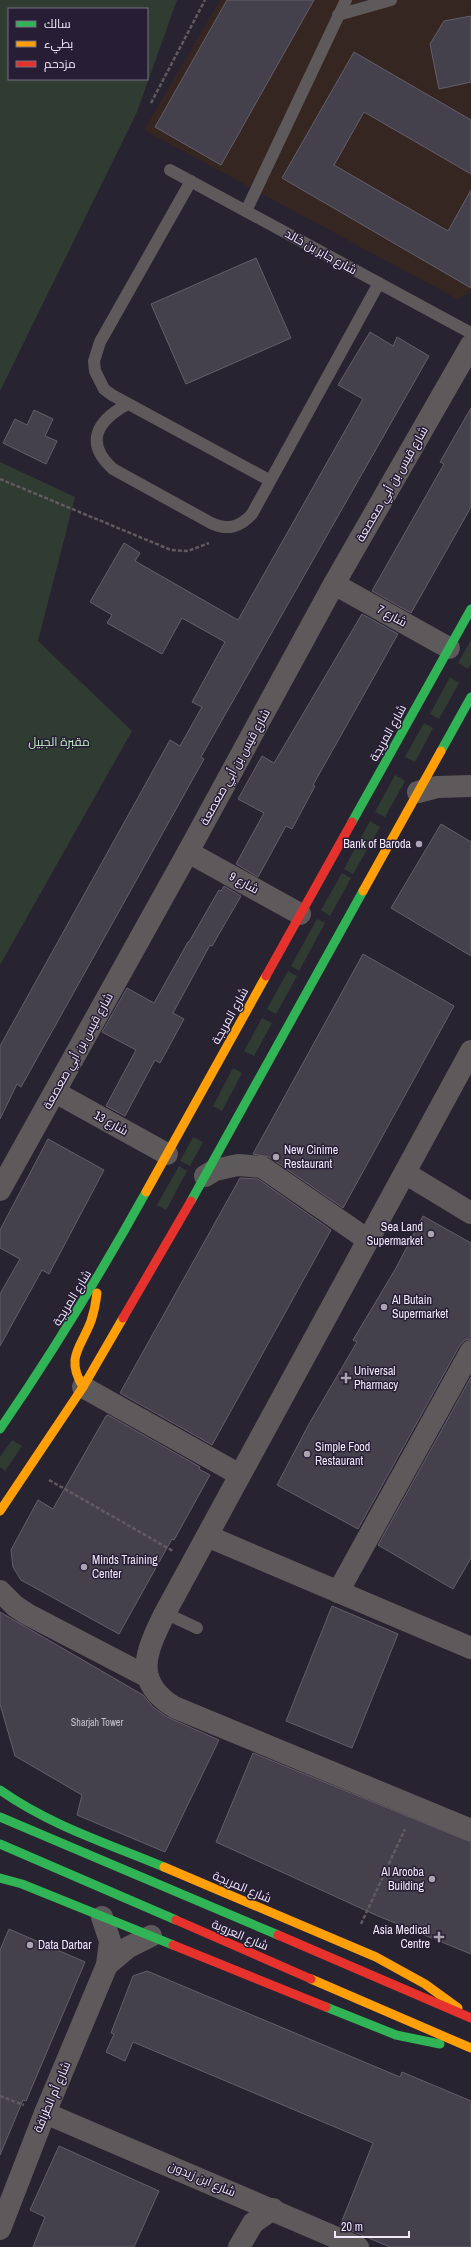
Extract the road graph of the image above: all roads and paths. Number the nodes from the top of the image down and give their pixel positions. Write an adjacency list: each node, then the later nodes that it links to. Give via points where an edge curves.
1 (205, 0): 5 (path)
2 (346, 0): 4 (lane)
3 (391, 0): 4 (lane)
4 (338, 15): 8 (lane)
5 (151, 103)
6 (170, 170): 7 (lane, شارع جابر بن خالد)
7 (191, 181): 8 (lane, شارع جابر بن خالد); 12 (lane, via 96,351 95,366 99,380 112,395)
8 (246, 211): 9 (lane, شارع جابر بن خالد)
9 (379, 283): 10 (lane, شارع جابر بن خالد); 14 (lane)
10 (471, 333)
11 (471, 345): 16 (street, شارع قيس بن أبي صعصعة)
12 (126, 405): 14 (lane); 15 (lane, via 106,417 100,427 98,451 104,461 113,469 205,520)
13 (0, 479): 15 (path, via 171,550 188,551 199,548 210,543)
14 (269, 480): 15 (lane, via 252,514 236,526)
15 (226, 528)
16 (334, 584): 18 (street, شارع 7); 22 (street, شارع قيس بن أبي صعصعة)
17 (471, 609): 18 (main road, شارع المريجة)
18 (449, 648): 23 (main road, شارع المريجة)
19 (471, 698): 21 (main road)
20 (471, 786): 21 (street, via 437,787)
21 (418, 792): 29 (main road)
22 (188, 852): 23 (street, شارع 9); 26 (street, شارع قيس بن أبي صعصعة)
23 (300, 914): 27 (main road, شارع المريجة)
24 (471, 1051): 25 (street)
25 (463, 1087): 28 (street)
26 (55, 1092): 27 (street, شارع 13); 30 (street, شارع قيس بن أبي صعصعة)
27 (168, 1154): 33 (main road, شارع المريجة)
28 (405, 1173): 31 (street); 32 (street)
29 (205, 1176): 32 (street, via 215,1170 238,1164 262,1167); 35 (main road)
30 (0, 1190)
31 (471, 1213)
32 (368, 1240): 37 (street)
33 (97, 1280): 35 (main road, via 93,1314 74,1355 73,1366); 36 (main road, شارع المريجة)
34 (471, 1351): 43 (street)
35 (83, 1387): 37 (street); 39 (main road)
36 (0, 1429)
37 (240, 1475): 40 (street)
38 (51, 1476): 41 (path, via 48,1481)
39 (0, 1511)
40 (207, 1536): 41 (street); 43 (street)
41 (193, 1562): 44 (street)
42 (0, 1591): 47 (street, via 27,1614)
43 (338, 1592): 46 (street)
44 (165, 1613): 45 (lane); 47 (street, via 148,1649)
45 (197, 1628)
46 (471, 1648)
47 (148, 1677): 49 (street, via 153,1690 174,1707)
48 (0, 1790): 58 (main road, شارع المريجة, via 46,1817)
49 (415, 1807): 51 (street); 58 (path)
50 (0, 1817): 60 (main road, شارع العروبة)
51 (471, 1830)
52 (0, 1844): 61 (main road, شارع العروبة)
53 (0, 1878): 54 (main road)
54 (22, 1884): 55 (lane); 56 (main road)
55 (0, 1892)
56 (102, 1917): 57 (main road); 59 (street, شارع أم الطرافة, via 110,1941)
57 (151, 1936): 59 (street, شارع أم الطرافة, via 127,1948); 61 (main road, via 396,2035 419,2041)
58 (351, 1946): 60 (main road, شارع المريجة, via 425,1984)
59 (107, 1965): 62 (street, شارع أم الطرافة)
60 (470, 2017)
61 (468, 2047)
62 (45, 2113): 63 (street, شارع ابن زيدون); 64 (street, شارع أم الطرافة)
63 (273, 2209): 65 (street, via 253,2223); 66 (street, شارع ابن زيدون)
64 (0, 2229)
65 (239, 2247)
66 (358, 2247)

